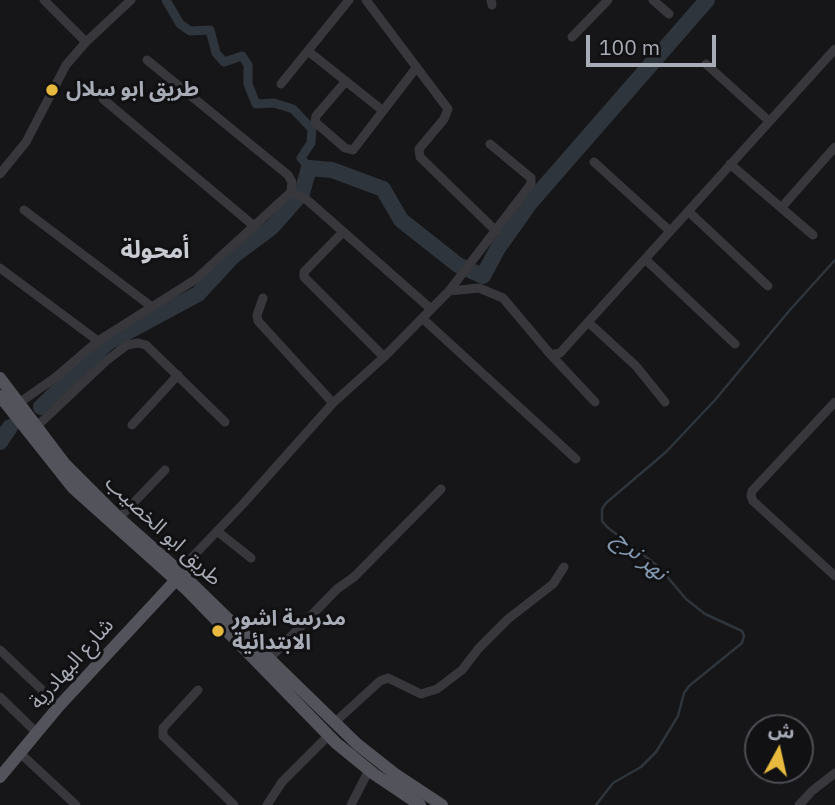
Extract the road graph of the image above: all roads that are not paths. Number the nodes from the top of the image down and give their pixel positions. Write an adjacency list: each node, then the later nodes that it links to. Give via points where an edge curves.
1 (44, 0): 9 (street)
2 (131, 0): 9 (street)
3 (349, 0): 11 (street)
4 (366, 0): 15 (street)
5 (608, 0): 8 (street)
6 (653, 0): 7 (street)
7 (669, 14)
8 (572, 37)
9 (86, 42): 25 (street, via 66,65 26,142)
10 (835, 49): 13 (street)
11 (308, 51): 16 (street); 17 (street)
12 (147, 60): 26 (street, via 288,175)
13 (832, 61): 20 (street)
14 (706, 64): 20 (street)
15 (416, 68): 19 (street); 31 (street, via 448,109 419,149 420,157)
16 (346, 81): 19 (street); 19 (street, via 315,122 345,148 353,150)
17 (281, 84)
18 (103, 99): 30 (street)
19 (383, 110)
20 (769, 121): 24 (street)
21 (490, 144): 31 (street, via 531,178)
22 (835, 147): 27 (street)
23 (594, 162): 32 (street)
24 (730, 164): 27 (street); 29 (street)
25 (0, 174)
26 (294, 193): 30 (street); 33 (street)
27 (781, 208): 34 (street)
28 (23, 210): 40 (street)
29 (688, 211): 32 (street); 37 (street)
30 (254, 226): 40 (street, via 196,279)
31 (496, 231): 38 (street)
32 (670, 231): 35 (street)
33 (343, 232): 41 (street); 47 (street, via 304,277)
34 (813, 235)
35 (645, 259): 43 (street); 45 (street)
36 (0, 268): 44 (street)
37 (768, 286)
38 (453, 287): 41 (street); 46 (street, via 479,288 503,298)
39 (263, 298): 55 (street, via 258,321)
40 (152, 307): 44 (street)
41 (430, 309): 42 (street)
42 (422, 318): 47 (street); 59 (street)
43 (588, 322): 46 (street, via 560,353); 52 (street, via 636,366)
44 (98, 341): 54 (street)
45 (735, 344)
46 (551, 355): 51 (street)
47 (384, 357): 55 (street)
48 (178, 374): 56 (street); 57 (street); 58 (street, via 146,345 127,345)
49 (0, 378): 54 (main road, طريق ابو الخصيب)
50 (0, 396): 66 (main road, طريق ابو الخصيب, via 73,488)
51 (595, 402)
52 (665, 402)
53 (835, 402): 67 (street, via 751,496)
54 (19, 403): 58 (main road, طريق ابو الخصيب)
55 (333, 403): 63 (street)
56 (225, 422)
57 (132, 425)
58 (35, 428): 62 (main road, طريق ابو الخصيب)
59 (576, 458)
60 (165, 470): 62 (street)
61 (441, 489): 69 (street)
62 (119, 518): 66 (main road, طريق ابو الخصيب)
63 (217, 531): 64 (street); 66 (street)
64 (251, 558)
65 (564, 567): 74 (street, via 552,584 508,619 462,670 437,689 421,694 388,678 380,681)
66 (178, 575): 69 (main road, طريق ابو الخصيب); 72 (main road, شارع البهادرية); 73 (main road, طريق ابو الخصيب)
67 (835, 576)
68 (0, 650): 72 (street)
69 (269, 659): 73 (main road, طريق ابو الخصيب)
70 (198, 690): 82 (street, via 163,728 163,736)
71 (0, 697): 75 (street)
72 (59, 706): 75 (main road, شارع البهادرية)
73 (317, 716): 74 (main road, طريق ابو الخصيب)
74 (331, 730): 77 (main road, طريق ابو الخصيب); 83 (street, via 282,782); 85 (main road, طريق ابو الخصيب)
75 (36, 732): 76 (main road, شارع البهادرية)
76 (20, 753): 79 (main road, شارع البهادرية); 81 (street)
77 (369, 770): 80 (street); 84 (main road, طريق ابو الخصيب)
78 (835, 773): 86 (street)
79 (0, 777)
80 (357, 803)
81 (76, 805)
82 (234, 805)
83 (267, 805)
84 (421, 805)
85 (442, 805)
86 (799, 805)

